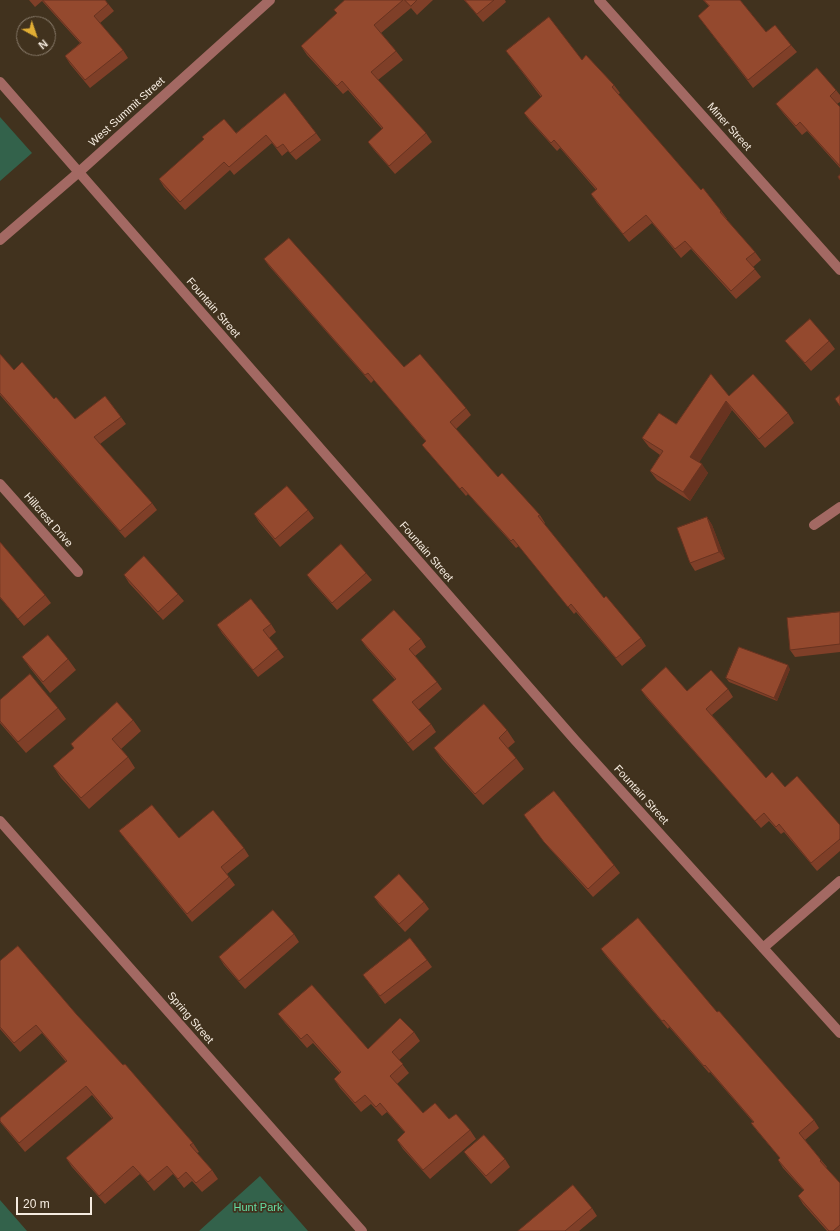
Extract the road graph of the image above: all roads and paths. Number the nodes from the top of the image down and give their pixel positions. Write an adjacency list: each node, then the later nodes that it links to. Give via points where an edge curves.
1 (270, 0): 4 (street, West Summit Street)
2 (599, 0): 6 (street, Miner Street)
3 (0, 82): 4 (street, Fountain Street)
4 (79, 172): 5 (street, West Summit Street); 13 (street, Fountain Street, via 575,740)
5 (0, 240)
6 (840, 270)
7 (0, 484): 10 (street, Hillcrest Drive)
8 (840, 507): 9 (street)
9 (814, 525)
10 (78, 572)
11 (0, 821): 15 (street, Spring Street)
12 (840, 881): 13 (street)
13 (764, 948): 14 (street, Fountain Street)
14 (840, 1033)
15 (362, 1231)

